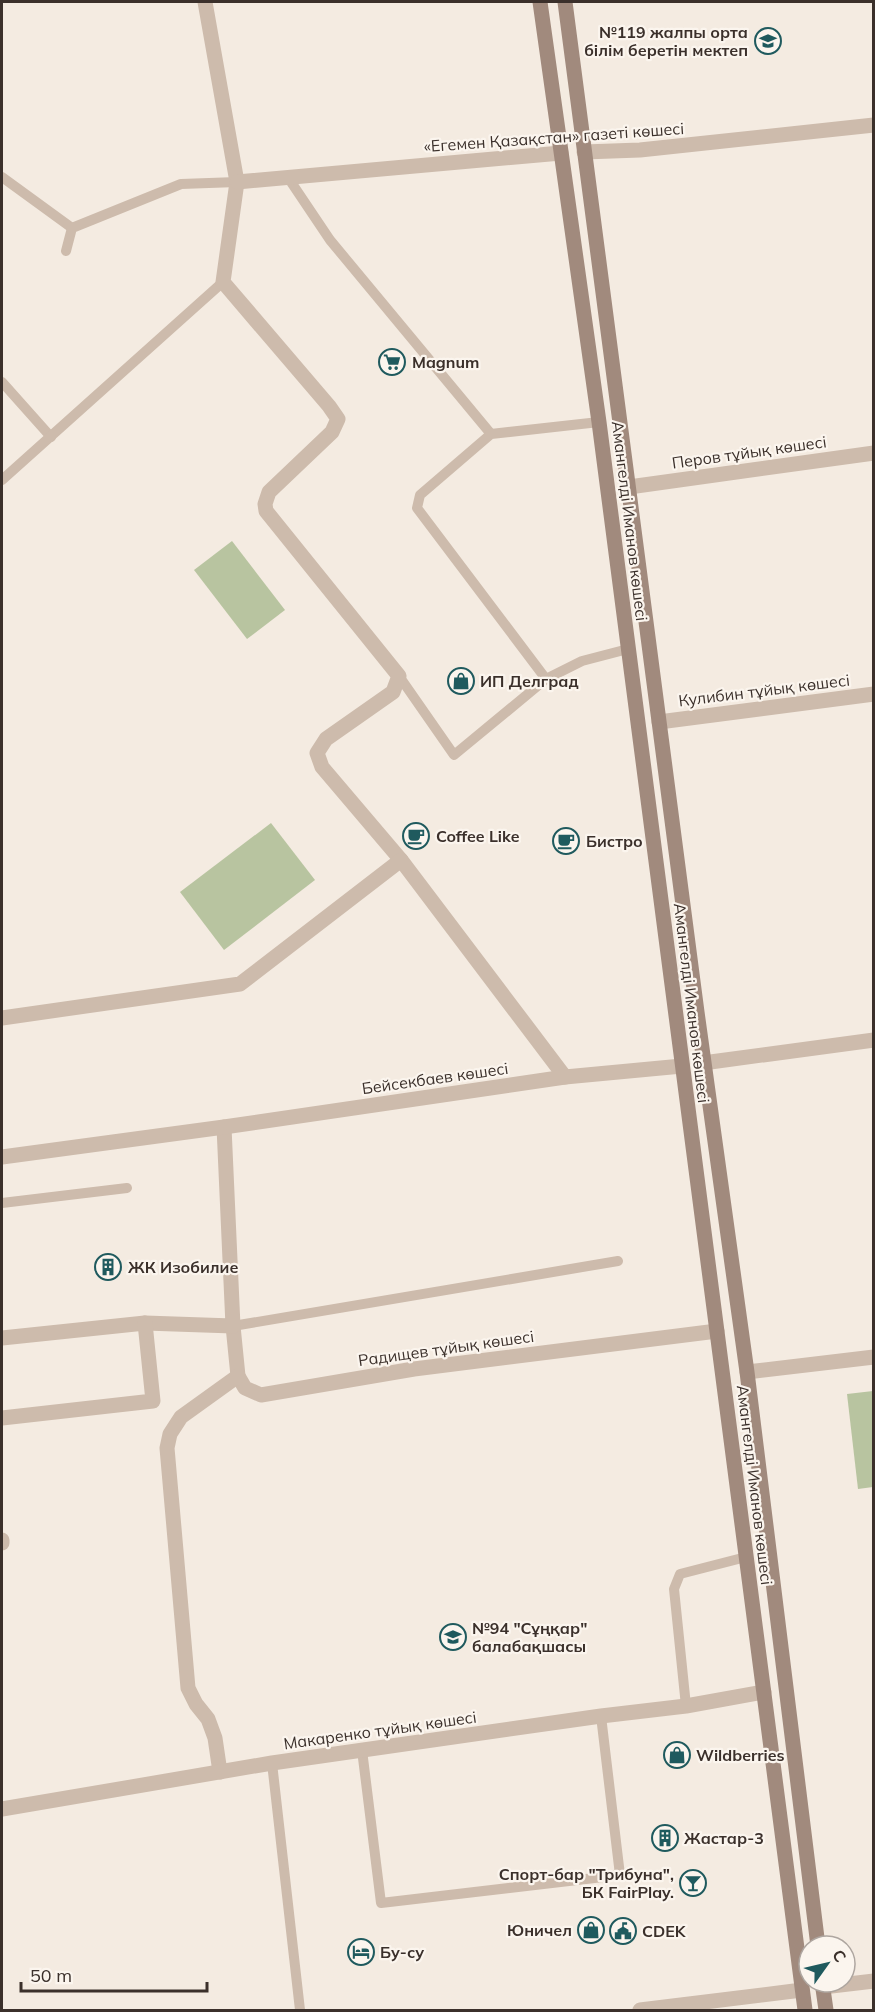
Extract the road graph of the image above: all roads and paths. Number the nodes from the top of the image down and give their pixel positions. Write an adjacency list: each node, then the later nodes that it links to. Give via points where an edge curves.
1 (205, 2): 9 (street)
2 (540, 2): 6 (main road, Амангелді Иманов көшесі)
3 (565, 2): 5 (main road, Амангелді Иманов көшесі)
4 (873, 125): 5 (street, «Егемен Қазақстан» газеті көшесі, via 639,150)
5 (584, 152): 6 (main road, «Егемен Қазақстан» газеті көшесі); 19 (main road, Амангелді Иманов көшесі)
6 (561, 153): 7 (street, «Егемен Қазақстан» газеті көшесі); 14 (main road, Амангелді Иманов көшесі)
7 (287, 176): 9 (street, «Егемен Қазақстан» газеті көшесі); 15 (lane, via 330,240)
8 (2, 177): 10 (lane)
9 (237, 182): 10 (lane, via 181,184); 12 (street)
10 (72, 228): 11 (lane)
11 (66, 251)
12 (224, 282): 16 (lane); 21 (street, via 338,419 332,432 269,492 266,511)
13 (2, 382): 16 (lane)
14 (598, 422): 15 (lane); 20 (main road, Амангелді Иманов көшесі)
15 (491, 434): 22 (lane, via 420,495 417,508)
16 (51, 437): 18 (lane)
17 (873, 453): 19 (street, Перов тұйық көшесі)
18 (2, 480)
19 (629, 487): 24 (main road, Амангелді Иманов көшесі)
20 (628, 649): 22 (lane, via 582,661); 29 (main road, Амангелді Иманов көшесі)
21 (399, 676): 22 (lane, via 454,755); 25 (street, via 393,692 326,740 317,753 322,767)
22 (546, 679)
23 (873, 694): 24 (street, Кулибин тұйық көшесі)
24 (659, 722): 28 (main road, Амангелді Иманов көшесі)
25 (401, 860): 26 (street, via 240,984); 30 (street)
26 (2, 1018)
27 (873, 1040): 28 (street, Бейсекбаев көшесі)
28 (704, 1063): 29 (main road, Бейсекбаев көшесі); 41 (main road, Амангелді Иманов көшесі)
29 (682, 1066): 30 (street, Бейсекбаев көшесі); 38 (main road, Амангелді Иманов көшесі)
30 (565, 1077): 31 (street, Бейсекбаев көшесі)
31 (224, 1127): 32 (street, Бейсекбаев көшесі); 37 (street)
32 (2, 1157)
33 (127, 1188): 34 (lane)
34 (2, 1203)
35 (618, 1262): 37 (lane)
36 (145, 1323): 37 (street); 39 (street); 43 (street, via 153,1401)
37 (233, 1326): 42 (street)
38 (717, 1331): 42 (street, Радищев тұйық көшесі, via 414,1370 261,1395 244,1388); 44 (main road, Амангелді Иманов көшесі)
39 (2, 1338)
40 (873, 1357): 41 (street)
41 (747, 1372): 52 (main road, Амангелді Иманов көшесі)
42 (238, 1376): 50 (street, via 181,1417 170,1434 167,1448 188,1688 208,1719)
43 (2, 1418)
44 (746, 1557): 45 (main road, Амангелді Иманов көшесі); 46 (lane, via 680,1574 674,1589)
45 (764, 1692): 46 (street, Макаренко тұйық көшесі); 53 (main road, Амангелді Иманов көшесі)
46 (686, 1706): 47 (street, Макаренко тұйық көшесі)
47 (601, 1716): 48 (street, Макаренко тұйық көшесі); 48 (lane, via 620,1875 381,1903)
48 (362, 1750): 49 (street, Макаренко тұйық көшесі)
49 (272, 1763): 50 (street, Макаренко тұйық көшесі); 59 (lane)
50 (220, 1772): 51 (street, Макаренко тұйық көшесі)
51 (2, 1809)
52 (817, 1934)
53 (797, 1951)
54 (873, 1981): 55 (street)
55 (857, 1982)
56 (797, 1991): 60 (street)
57 (803, 1994): 61 (main road, Амангелді Иманов көшесі)
58 (823, 1994): 62 (main road)
59 (300, 2010)
60 (640, 2010)
61 (805, 2010)
62 (826, 2010)

